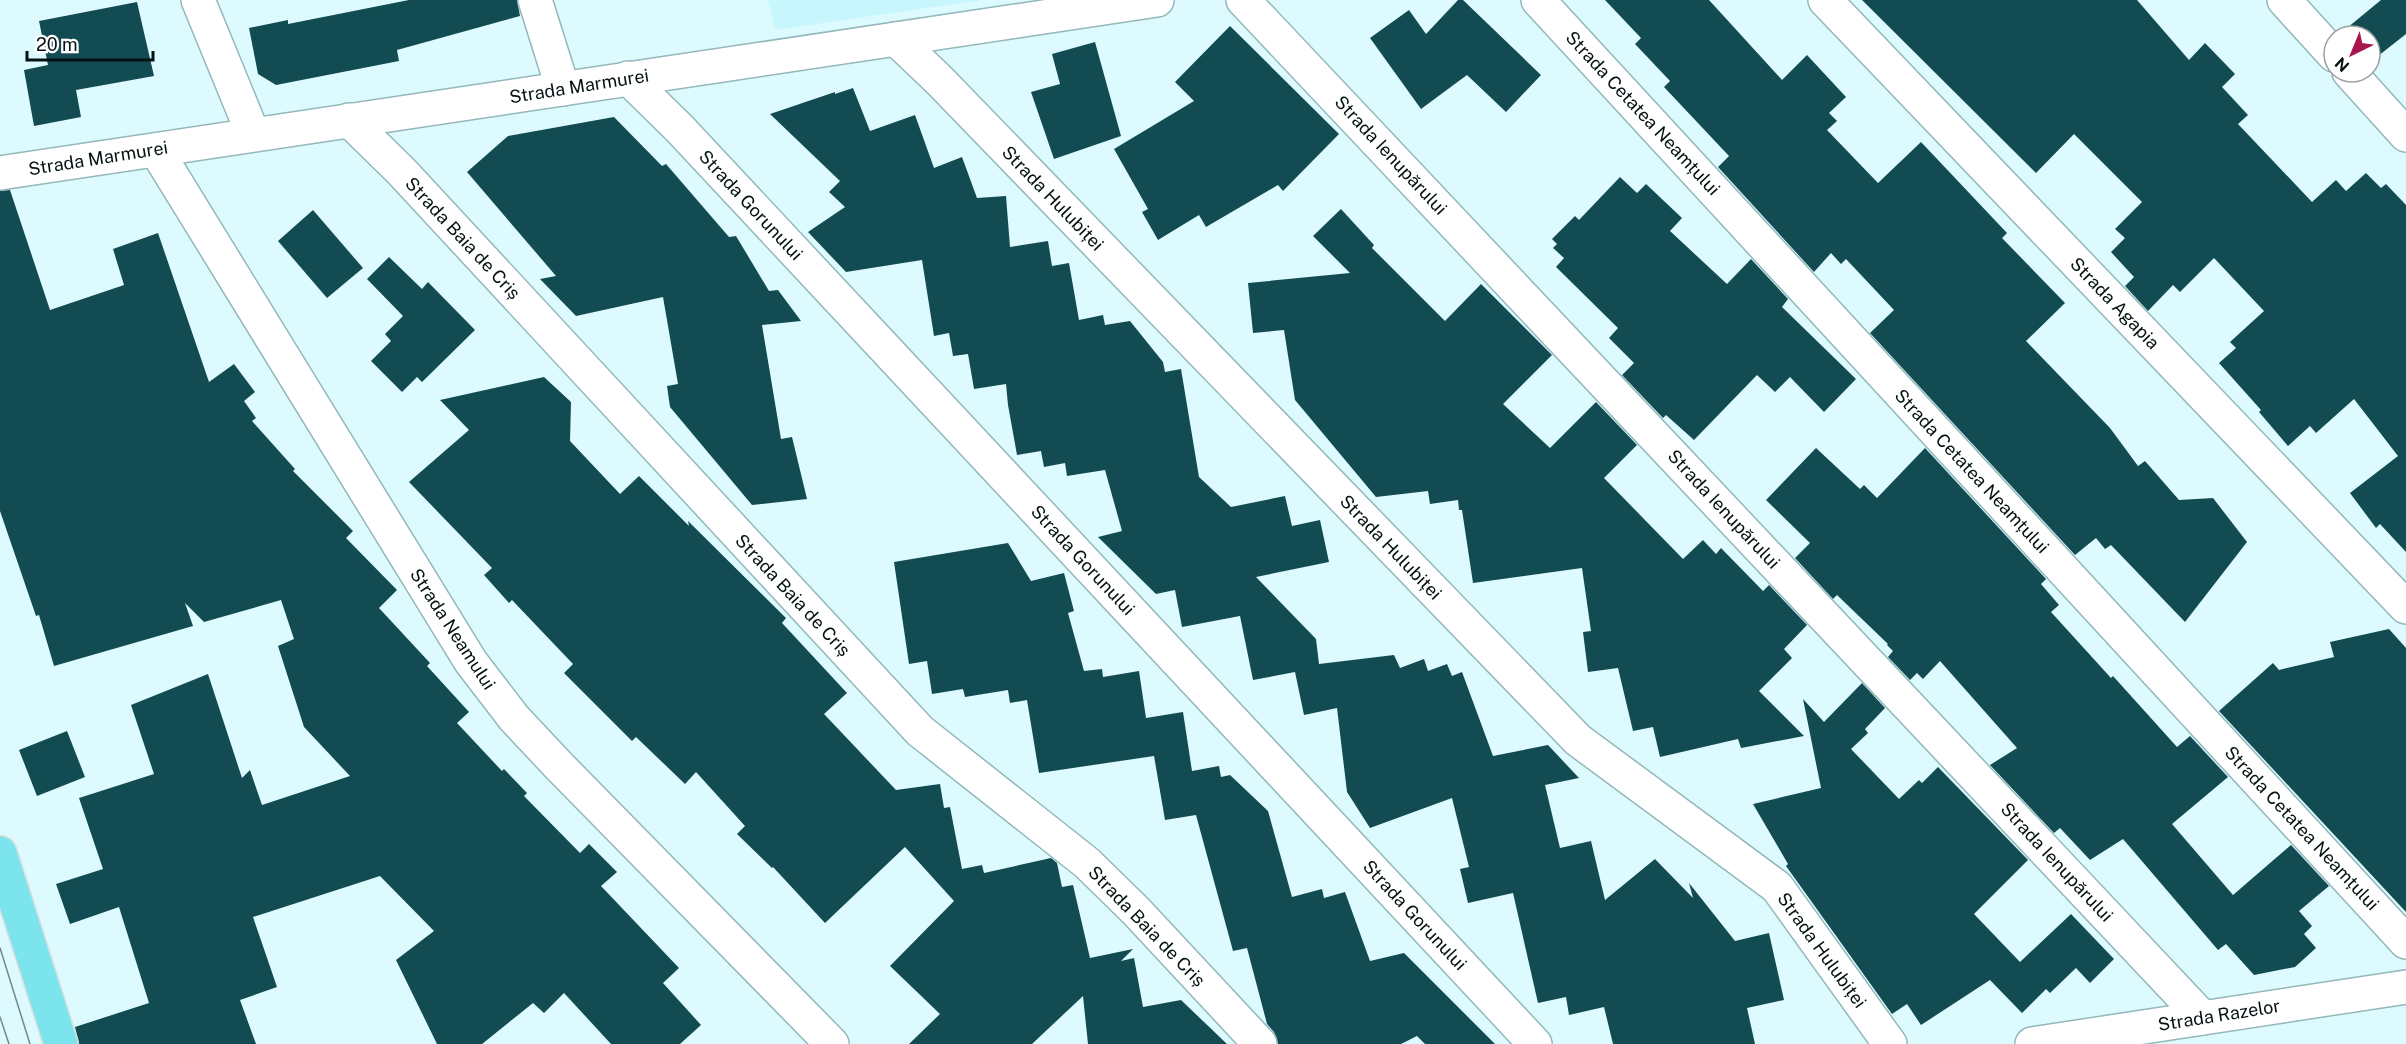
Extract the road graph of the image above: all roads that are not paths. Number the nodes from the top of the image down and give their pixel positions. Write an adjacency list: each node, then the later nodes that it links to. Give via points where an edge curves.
1 (198, 0): 14 (street)
2 (535, 0): 12 (street)
3 (1157, 0): 8 (street, Strada Marmurei)
4 (1243, 0): 22 (street, Strada Ienupărului)
5 (1538, 0): 20 (street, Strada Cetatea Neamțului)
6 (1825, 0): 18 (street, Strada Agapia)
7 (2284, 0): 9 (street)
8 (896, 39): 10 (street, Strada Marmurei); 28 (street, Strada Hulubiței, via 1578,740 1777,887)
9 (2322, 42)
10 (628, 78): 12 (street, Strada Marmurei); 27 (street, Strada Gorunului)
11 (2360, 84): 15 (street)
12 (563, 88): 13 (street, Strada Marmurei)
13 (349, 120): 14 (street, Strada Marmurei); 26 (street, Strada Baia de Criș, via 402,172 920,731 1087,863)
14 (254, 134): 16 (street, Strada Marmurei)
15 (2406, 135)
16 (156, 150): 17 (street, Strada Marmurei); 25 (street, Strada Neamului, via 485,681 560,767)
17 (0, 173)
18 (2406, 607)
19 (0, 853): 24 (main road)
20 (2406, 942)
21 (2406, 987): 22 (street, Strada Razelor)
22 (2203, 1018): 23 (street, Strada Razelor)
23 (2154, 1035): 29 (street, Strada Razelor)
24 (61, 1044)
25 (832, 1044)
26 (1260, 1044)
27 (1535, 1044)
28 (1890, 1044)
29 (2032, 1044)

